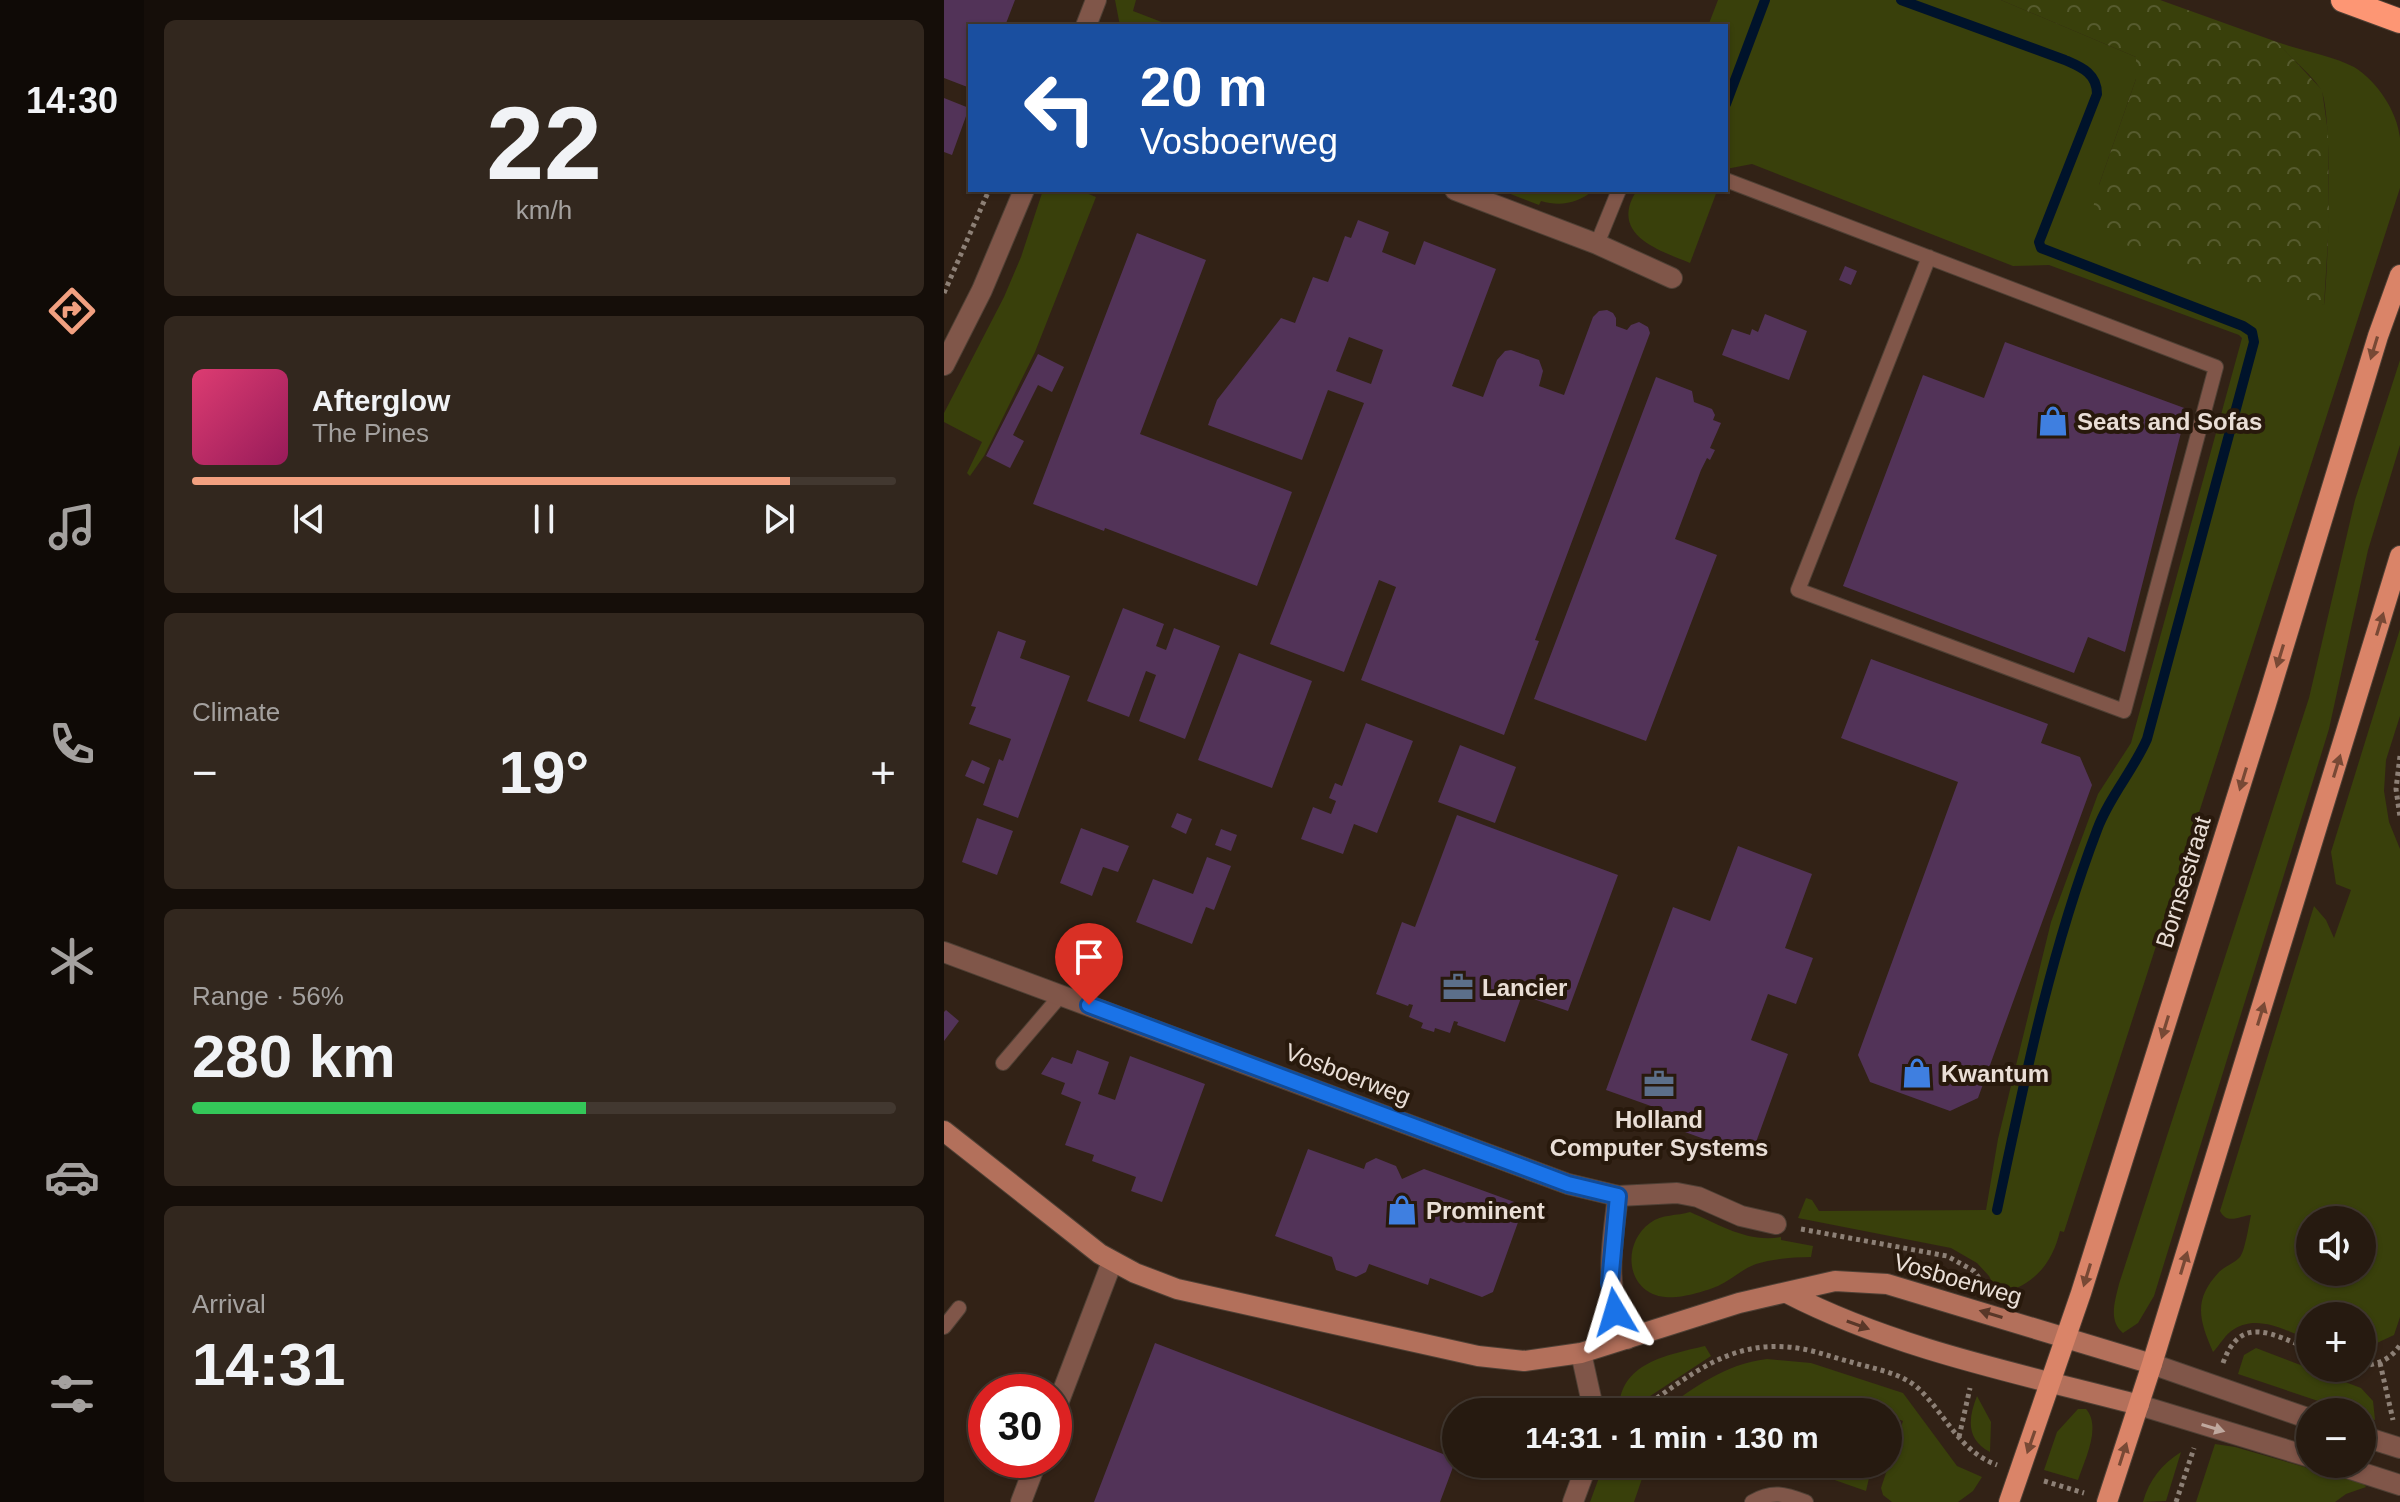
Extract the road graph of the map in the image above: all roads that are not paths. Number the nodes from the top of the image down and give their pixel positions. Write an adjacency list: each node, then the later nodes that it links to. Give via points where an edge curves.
1 (1096, 0): 4 (street)
2 (2343, 0): 3 (highway)
3 (2400, 21)
4 (1087, 24)
5 (1728, 181): 10 (lane)
6 (1023, 192): 13 (street)
7 (1460, 192): 9 (street)
8 (1618, 192): 9 (lane)
9 (1597, 244): 12 (street)
10 (1929, 257): 10 (lane, via 2216,367 2124,711 1798,590)
11 (2400, 275): 25 (main road, Bornsestraat, one-way to 25)
12 (1672, 278)
13 (944, 365)
14 (2400, 556): 28 (main road, one-way to 14)
15 (944, 952): 16 (street, Vosboerweg)
16 (1061, 995): 17 (lane); 19 (street, Vosboerweg, via 1554,1179)
17 (1003, 1063)
18 (944, 1131): 21 (street, Vosboerweg)
19 (1618, 1196): 20 (street, Vosboerweg, via 1677,1193); 26 (street, via 1610,1283)
20 (1776, 1224)
21 (1112, 1262): 27 (street, Vosboerweg, via 1177,1289 1478,1356 1524,1361); 29 (street)
22 (1787, 1293): 25 (street, Vosboerweg, one-way to 22, via 1887,1284 1835,1281); 26 (street, Vosboerweg); 30 (street, one-way to 30, via 1867,1328)
23 (959, 1308): 24 (lane)
24 (944, 1327)
25 (2066, 1338): 28 (street, Vosboerweg); 30 (main road, Bornsestraat)
26 (1627, 1339): 27 (street, Vosboerweg)
27 (1581, 1353): 31 (street)
28 (2152, 1364): 32 (main road); 33 (street)
29 (1069, 1374)
30 (2051, 1382): 32 (street); 45 (main road, Bornsestraat, one-way to 45)
31 (1591, 1398)
32 (2139, 1405): 36 (street, one-way to 36); 46 (main road, one-way to 32)
33 (2296, 1414)
34 (2376, 1440): 35 (street)
35 (2400, 1448)
36 (2296, 1453)
37 (2376, 1477): 40 (street)
38 (1030, 1478): 41 (street)
39 (1582, 1478): 42 (street)
40 (2400, 1485)
41 (1021, 1502)
42 (1573, 1502)
43 (1752, 1502): 44 (lane, via 1783,1493)
44 (1806, 1502)
45 (2009, 1502)
46 (2107, 1502)

